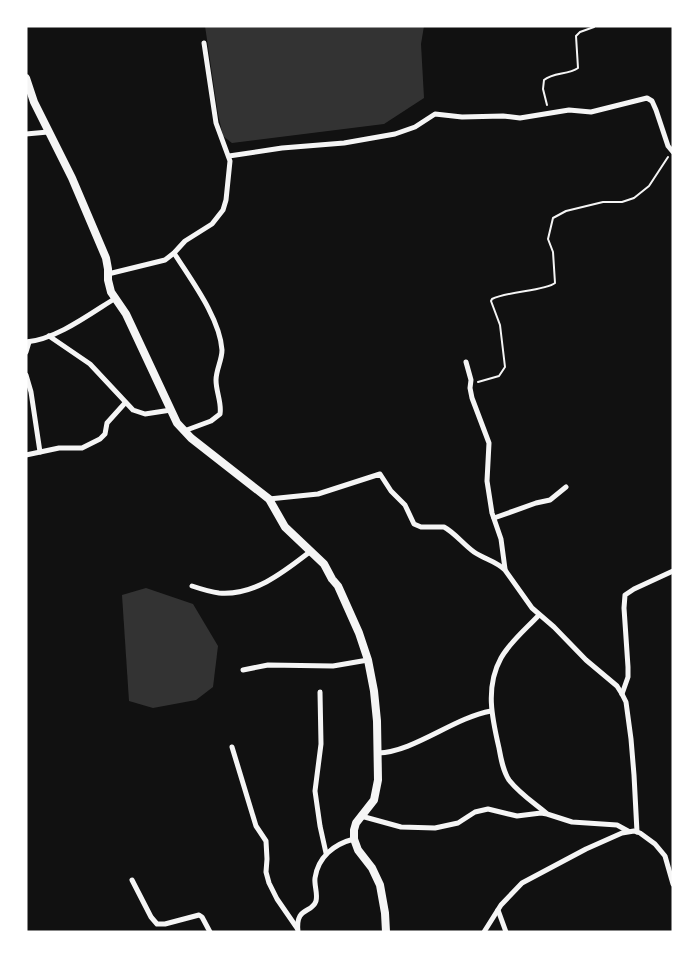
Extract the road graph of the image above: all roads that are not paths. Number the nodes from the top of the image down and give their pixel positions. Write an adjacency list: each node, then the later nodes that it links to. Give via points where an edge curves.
1 (204, 43): 6 (street, via 216,123)
2 (26, 78): 3 (street)
3 (48, 132): 4 (street); 8 (street, via 106,258)
4 (26, 134)
5 (672, 152): 6 (street, via 652,101 647,98 591,112 574,110 520,118 462,118 435,114 415,128 395,134)
6 (229, 156): 7 (street, via 229,179 223,210 212,224 185,241)
7 (174, 253): 8 (street, via 165,260); 17 (street, via 210,314 222,348 216,378 220,414)
8 (108, 274): 9 (street)
9 (114, 299): 10 (street); 16 (street, via 126,314)
10 (49, 336): 11 (street); 15 (street, via 90,364)
11 (28, 342): 12 (street)
12 (26, 352)
13 (466, 362): 22 (street, via 472,398 489,443 487,481)
14 (26, 375): 18 (street)
15 (125, 403): 16 (street, via 138,413); 18 (street, via 108,422 100,439 82,448)
16 (171, 410): 17 (street)
17 (184, 431): 21 (street)
18 (40, 452): 19 (street)
19 (26, 455)
20 (566, 487): 22 (street, via 550,500)
21 (269, 498): 23 (street, via 285,527); 24 (street, via 318,494 380,474 405,505 414,524 421,527 444,526 475,553)
22 (494, 518): 24 (street, via 501,538)
23 (311, 551): 26 (street, via 268,581 245,590 221,593); 28 (street, via 323,562 338,586)
24 (505, 570): 27 (street)
25 (673, 571): 31 (street, via 625,595 628,677)
26 (192, 586)
27 (539, 616): 31 (street); 32 (street, via 502,656 493,684)
28 (368, 660): 29 (street, via 333,666 268,665); 34 (street, via 374,690)
29 (243, 670)
30 (320, 692): 40 (street, via 321,744 316,791)
31 (622, 694): 38 (street, via 631,739)
32 (491, 711): 34 (street, via 457,722 398,749); 35 (street, via 508,779)
33 (232, 747): 44 (street, via 256,826 266,841 269,883)
34 (378, 753): 36 (street, via 376,795)
35 (547, 814): 36 (street, via 516,816 488,809 458,823 420,829); 37 (street, via 572,822 617,825)
36 (361, 816): 39 (street, via 354,830)
37 (628, 831): 38 (street); 43 (street, via 522,883)
38 (637, 832): 42 (street, via 661,850)
39 (354, 839): 40 (street, via 337,844); 46 (street, via 380,885)
40 (326, 853): 44 (street, via 315,878 316,900 300,914)
41 (132, 880): 45 (street, via 150,917 157,924 199,915)
42 (673, 884)
43 (498, 910): 47 (street); 48 (street)
44 (298, 930)
45 (210, 932)
46 (386, 932)
47 (484, 932)
48 (506, 932)

